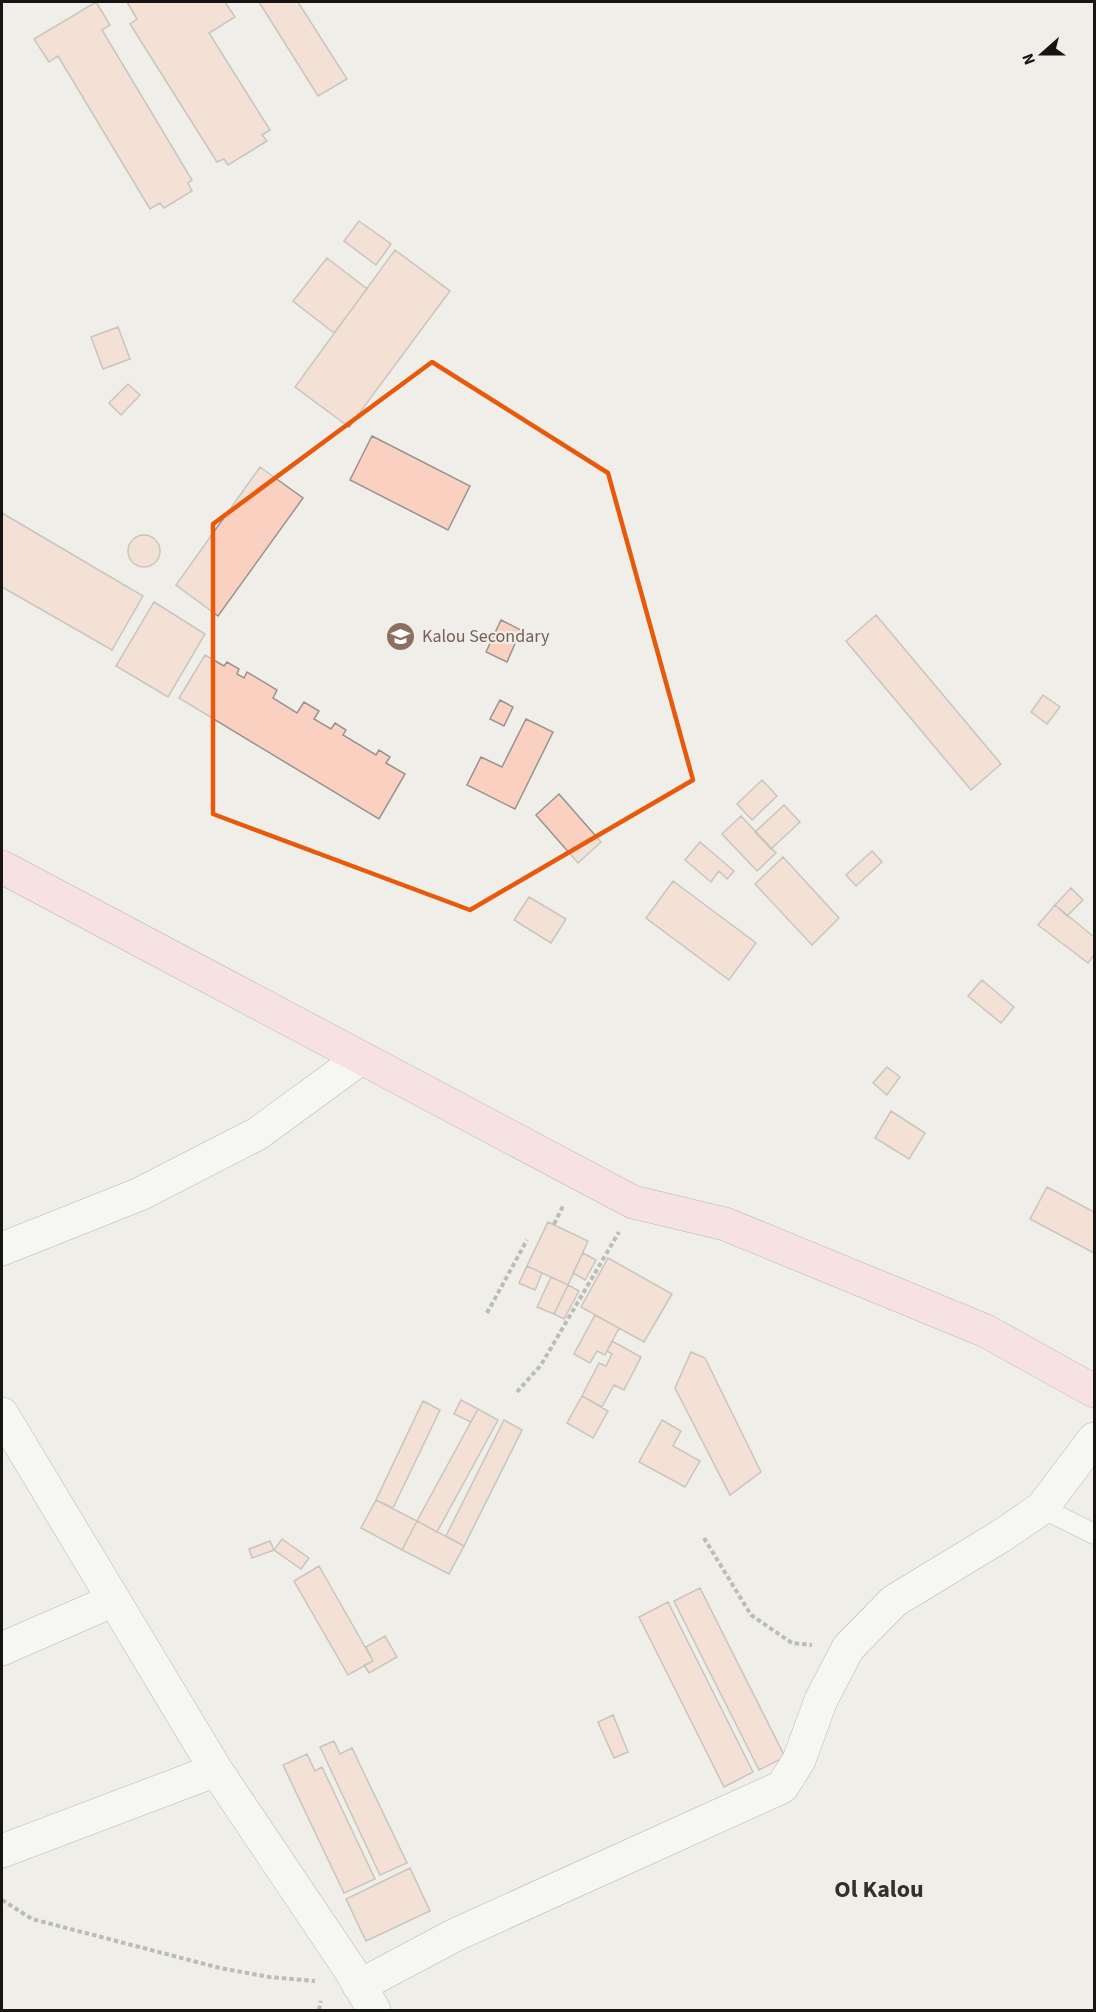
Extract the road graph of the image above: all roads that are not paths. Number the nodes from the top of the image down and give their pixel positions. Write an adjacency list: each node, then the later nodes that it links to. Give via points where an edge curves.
1 (2, 867): 2 (main road)
2 (361, 1058): 3 (street, via 257,1134 140,1194); 4 (main road, via 633,1202 725,1224 975,1326)
3 (2, 1249)
4 (1095, 1391)
5 (2, 1414): 9 (street)
6 (1095, 1439): 7 (street)
7 (1042, 1508): 8 (lane); 13 (street, via 894,1601 848,1648 821,1700 799,1760 782,1787 455,1935)
8 (1095, 1534)
9 (114, 1600): 10 (street); 11 (street)
10 (2, 1648)
11 (216, 1770): 12 (street); 13 (street)
12 (2, 1851)
13 (367, 1998)

